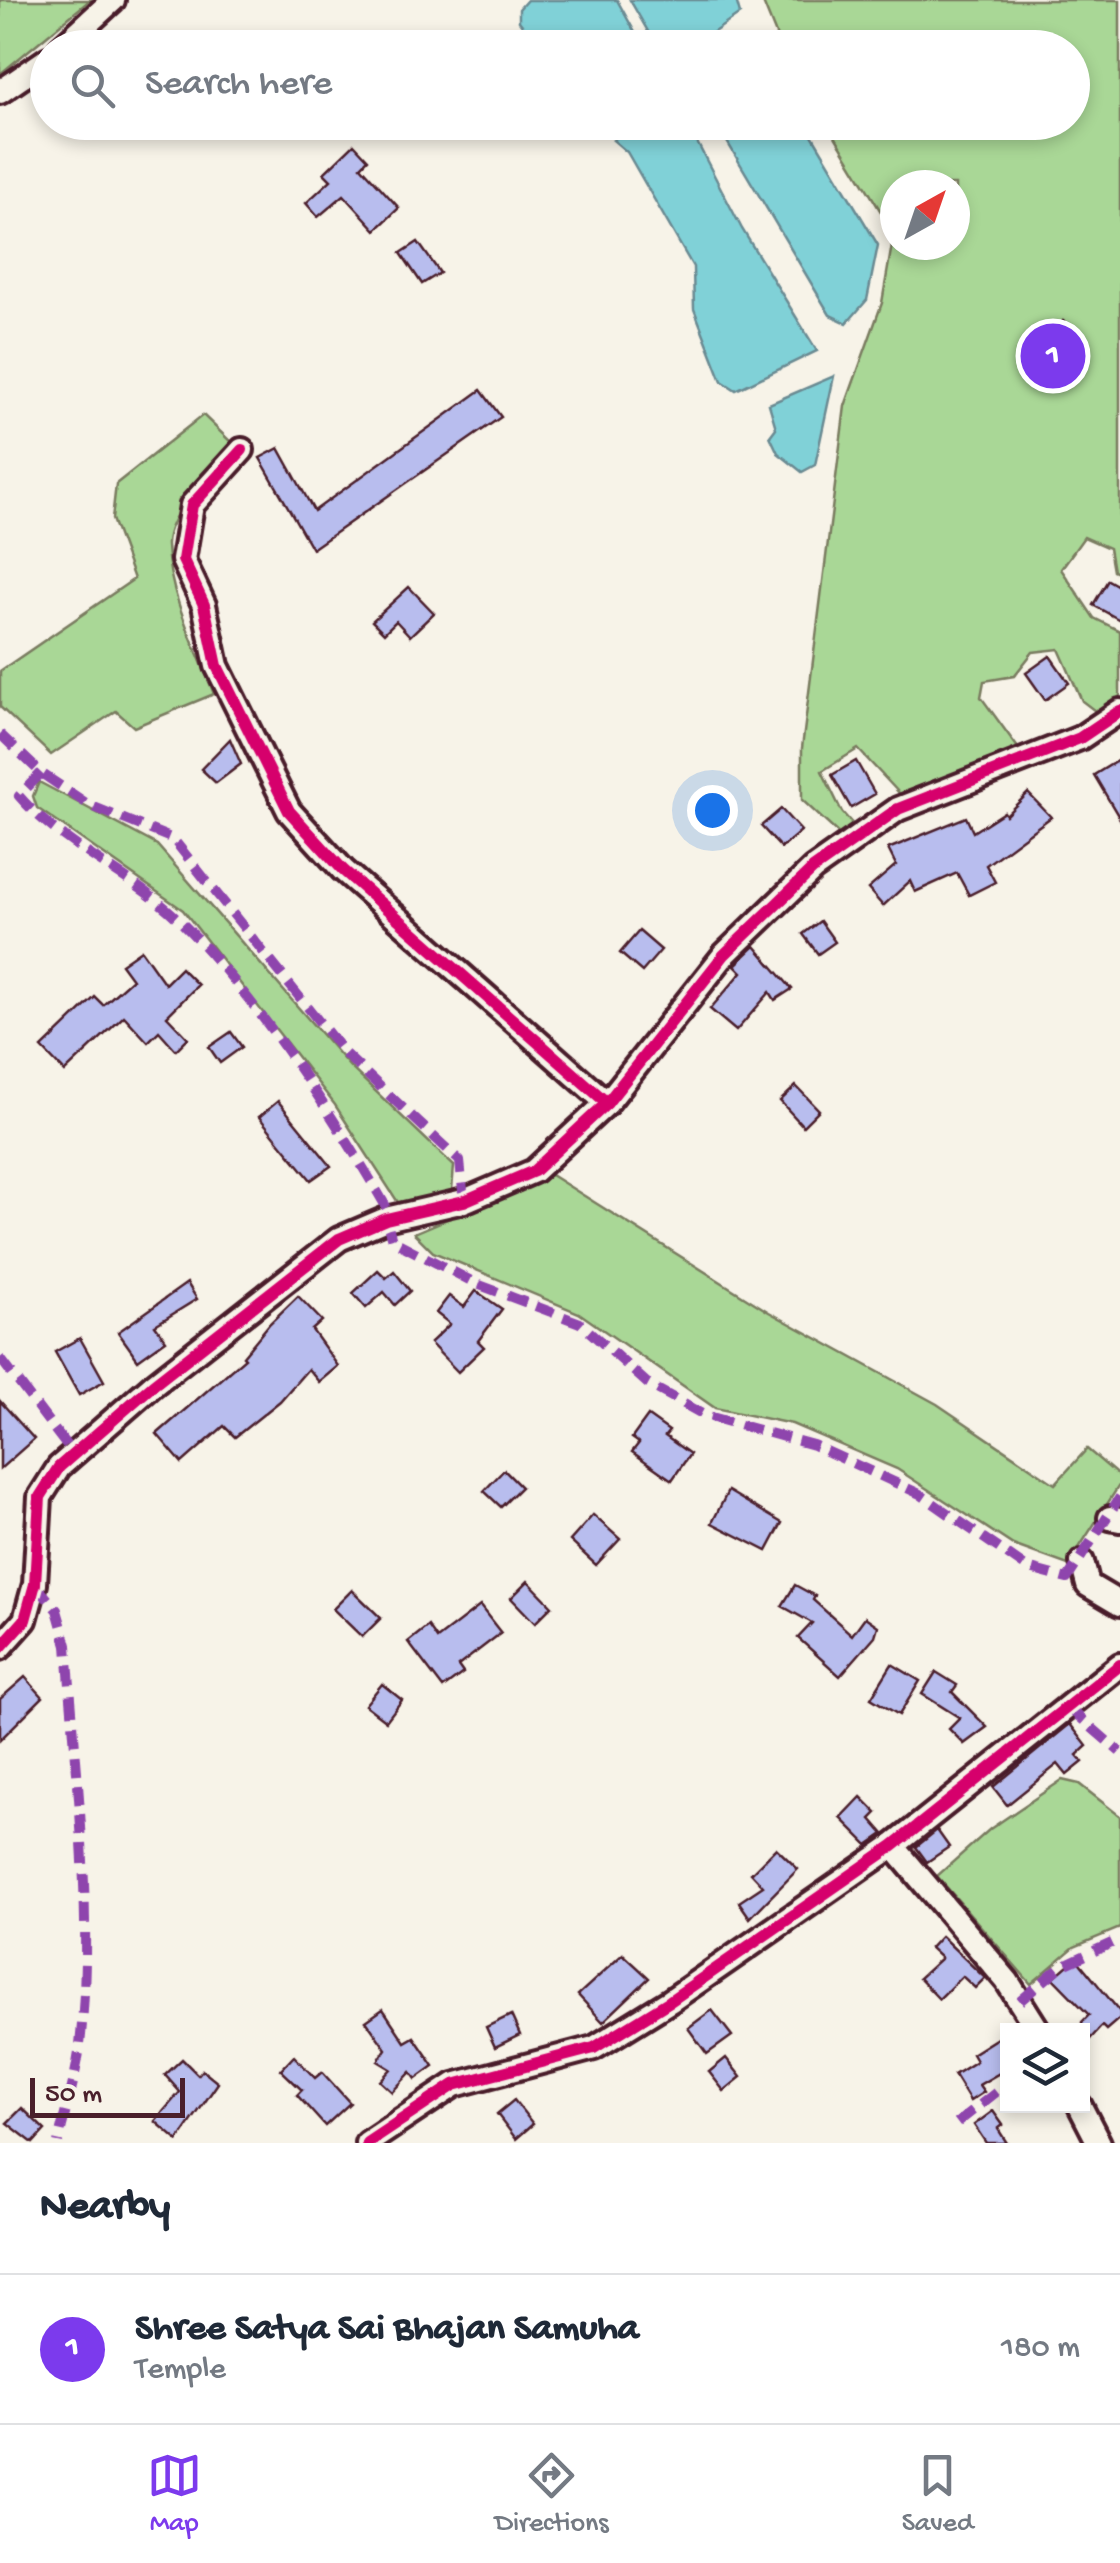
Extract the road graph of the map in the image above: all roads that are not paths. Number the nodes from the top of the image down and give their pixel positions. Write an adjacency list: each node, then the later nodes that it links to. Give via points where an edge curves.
1 (114, 0): 2 (street)
2 (81, 30)
3 (30, 71): 4 (street)
4 (0, 92)
5 (242, 450): 7 (street, via 192,505 184,560 204,605 217,666 289,811 342,870)
6 (1120, 710): 7 (street, via 1080,738 898,809 814,869 724,955)
7 (607, 1102): 10 (street, via 534,1171 464,1201 386,1218 339,1239 59,1467 40,1497 26,1620)
8 (1082, 1562): 9 (street, via 1088,1585)
9 (1120, 1604)
10 (0, 1648)
11 (1120, 1665): 12 (street)
12 (893, 1846): 13 (street, via 1008,1981); 15 (street, via 594,2048 454,2085)
13 (1034, 2023)
14 (1084, 2113): 16 (street)
15 (367, 2143)
16 (1099, 2143)

